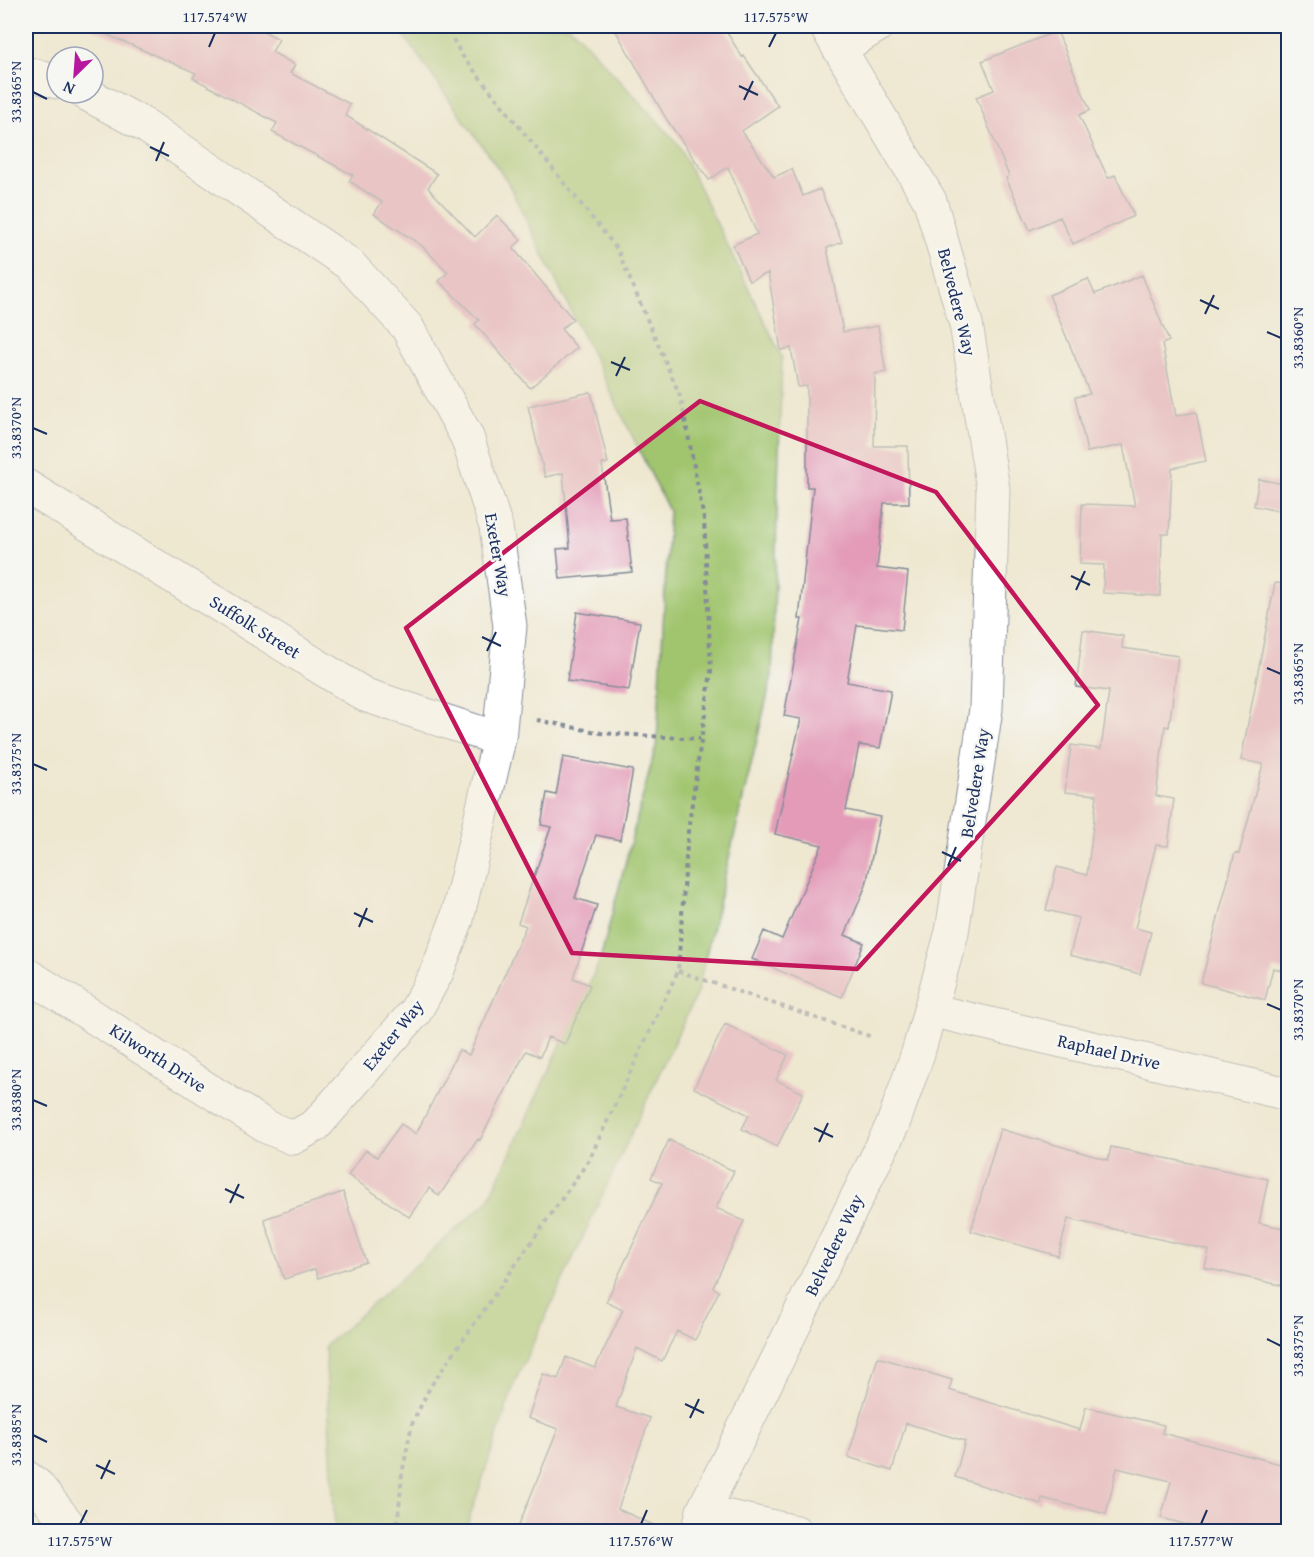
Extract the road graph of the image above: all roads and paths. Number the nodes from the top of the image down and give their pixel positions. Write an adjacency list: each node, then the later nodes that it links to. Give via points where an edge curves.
1 (446, 26): 10 (path, via 461,54 617,249 681,398 704,519 711,672)
2 (877, 26): 3 (street)
3 (833, 37): 13 (street, Belvedere Way, via 930,201 966,324 993,489 986,709 952,932)
4 (26, 72): 5 (street)
5 (45, 78)
6 (105, 104): 9 (street, Exeter Way, via 146,126 349,264 406,327 467,437 496,527 510,626)
7 (26, 486): 9 (street, Suffolk Street, via 365,695)
8 (532, 720): 10 (path, via 601,733)
9 (499, 739): 16 (street, Exeter Way, via 457,919 437,972 415,1012 316,1125)
10 (700, 739): 11 (path, via 688,831)
11 (678, 971): 14 (path); 20 (path, via 589,1160 430,1387 412,1424 402,1474)
12 (26, 974): 16 (street, Kilworth Drive, via 267,1127)
13 (930, 1010): 15 (street, Raphael Drive); 18 (street, Belvedere Way, via 893,1124)
14 (872, 1037)
15 (1288, 1094)
16 (293, 1137)
17 (26, 1477): 19 (street, via 37,1485)
18 (700, 1521): 21 (street)
19 (74, 1532)
20 (397, 1532)
21 (796, 1532)

